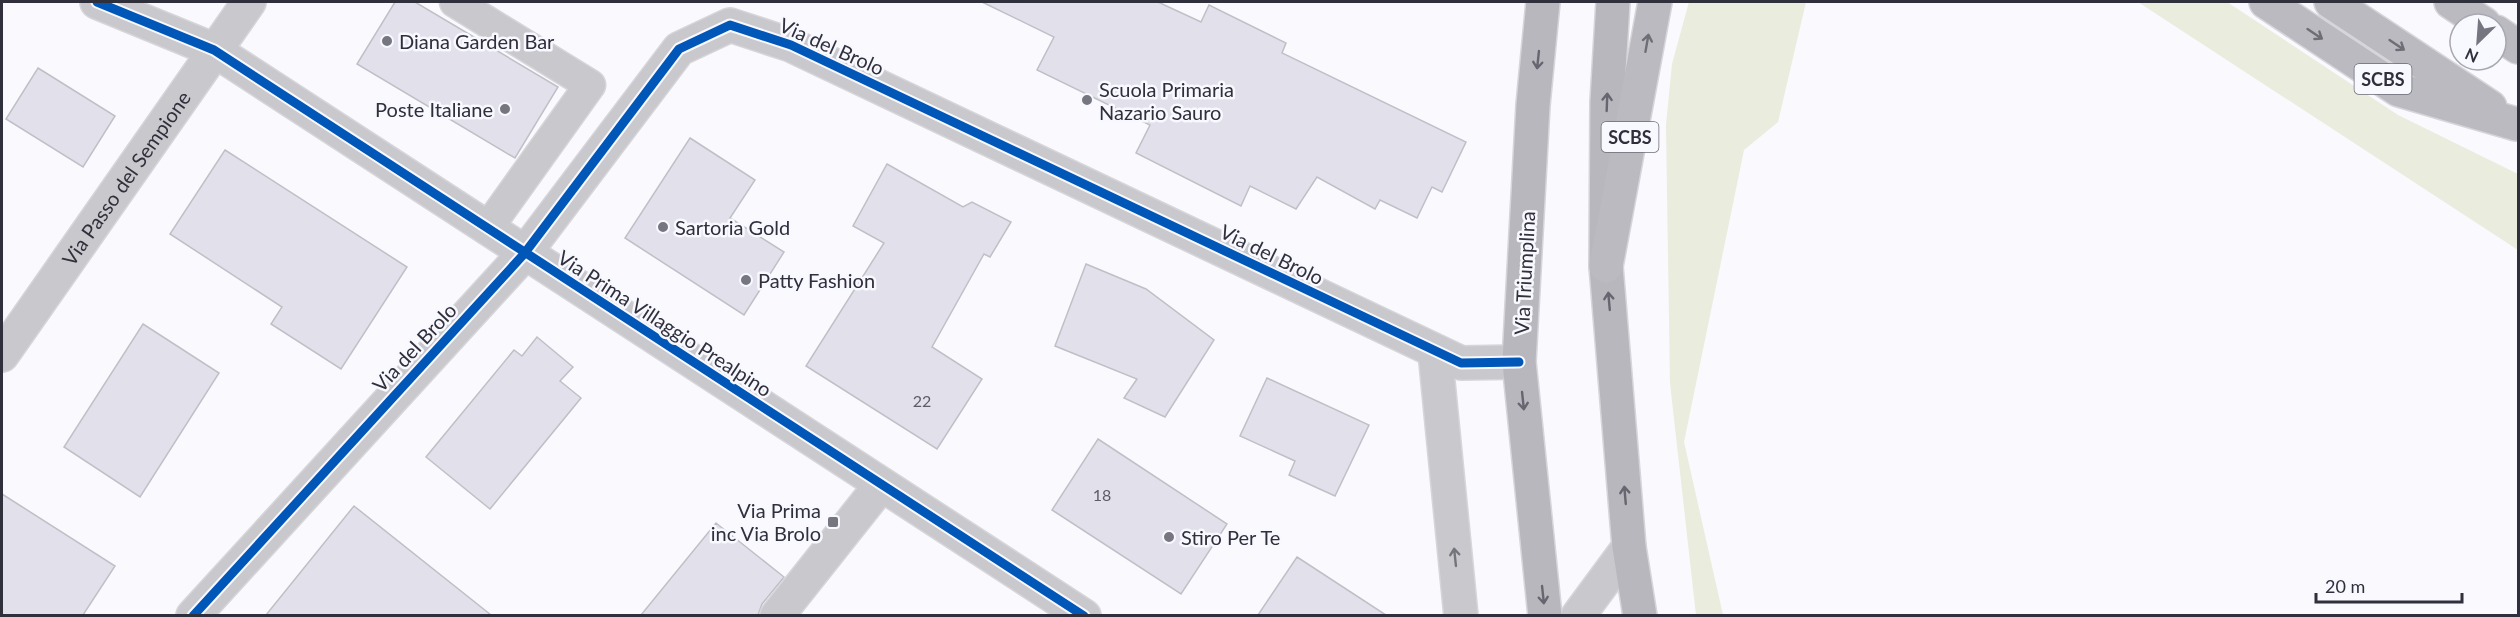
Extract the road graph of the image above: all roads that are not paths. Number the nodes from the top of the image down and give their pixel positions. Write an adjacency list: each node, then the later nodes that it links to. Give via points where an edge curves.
1 (97, 2): 12 (street, Via Prima Villaggio Prealpino)
2 (249, 2): 12 (street, Via Passo del Sempione)
3 (455, 2): 14 (lane, via 590,85)
4 (1543, 2): 19 (main road, Via Triumplina, one-way to 19, via 1533,105)
5 (1613, 2): 16 (main road, one-way to 5, via 1607,102)
6 (1655, 2): 16 (highway, SCBS, one-way to 6)
7 (2266, 2): 13 (highway, SCBS, one-way to 13, via 2399,90)
8 (2331, 2): 13 (highway, SCBS, one-way to 13)
9 (2451, 2): 10 (highway)
10 (2466, 12)
11 (736, 13): 15 (street, Via del Brolo, via 679,49); 17 (street, Via del Brolo, via 791,45)
12 (214, 50): 14 (street, Via Prima Villaggio Prealpino); 18 (street, Via Passo del Sempione)
13 (2517, 125)
14 (487, 229): 15 (street, Via Prima Villaggio Prealpino)
15 (524, 254): 20 (street, Via Prima Villaggio Prealpino); 22 (street, Via del Brolo)
16 (1606, 266): 21 (main road, one-way to 16)
17 (1435, 352): 19 (street, Via del Brolo, via 1461,363); 25 (street, one-way to 17)
18 (2, 355)
19 (1519, 362): 26 (main road, Via Triumplina, one-way to 26)
20 (881, 485): 23 (street); 24 (street, Via Prima Villaggio Prealpino)
21 (1629, 547): 27 (street); 28 (main road)
22 (193, 615)
23 (777, 615)
24 (1081, 615)
25 (1461, 615)
26 (1545, 615)
27 (1578, 615)
28 (1640, 615)

